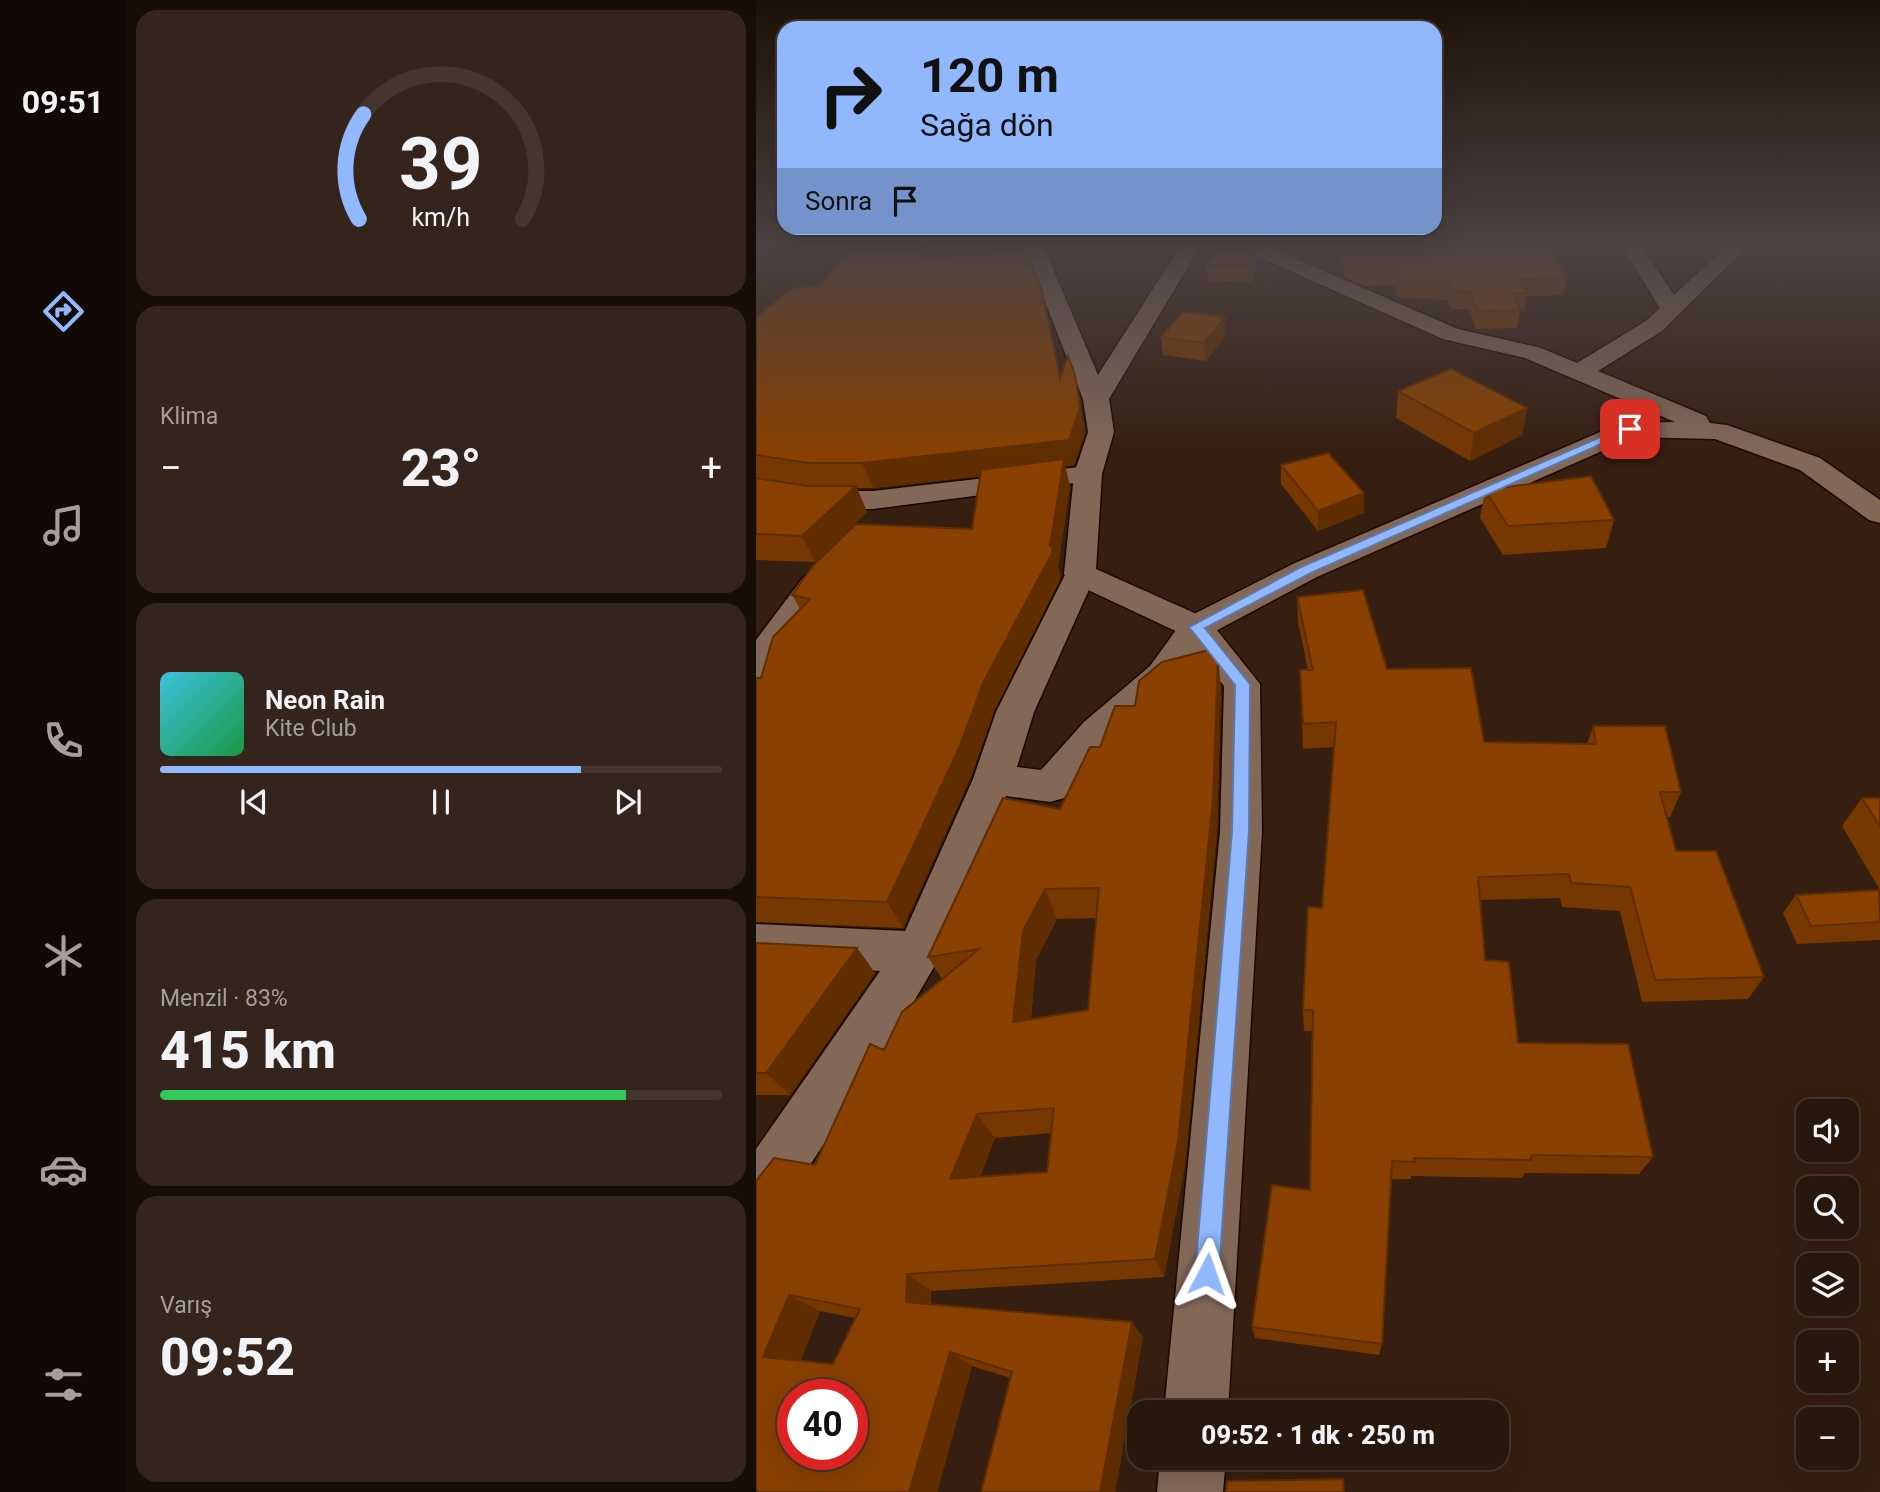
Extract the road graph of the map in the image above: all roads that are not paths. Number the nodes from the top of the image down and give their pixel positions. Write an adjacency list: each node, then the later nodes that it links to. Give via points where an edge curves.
1 (1061, 315): 6 (street)
2 (1148, 315): 6 (street)
3 (1407, 315): 5 (street, via 1451,334 1533,353)
4 (1665, 315): 5 (street)
5 (1578, 373): 7 (street)
6 (1096, 399): 8 (street, via 1101,432)
7 (1718, 431): 11 (street, via 1810,464); 13 (street, via 1630,429 1306,570)
8 (1088, 474): 10 (street); 12 (street)
9 (756, 490): 10 (street, via 840,502)
10 (902, 497): 14 (street, via 813,586)
11 (1880, 514)
12 (1080, 574): 13 (street); 15 (street, via 1016,712)
13 (1196, 627): 15 (street, via 1163,675 1097,732 1050,787); 19 (street, via 1242,684 1241,831)
14 (756, 666)
15 (993, 779): 17 (street)
16 (756, 944): 17 (street)
17 (918, 952): 18 (street)
18 (756, 1196)
19 (1197, 1400)
20 (1192, 1470): 21 (street)
21 (1190, 1492)

